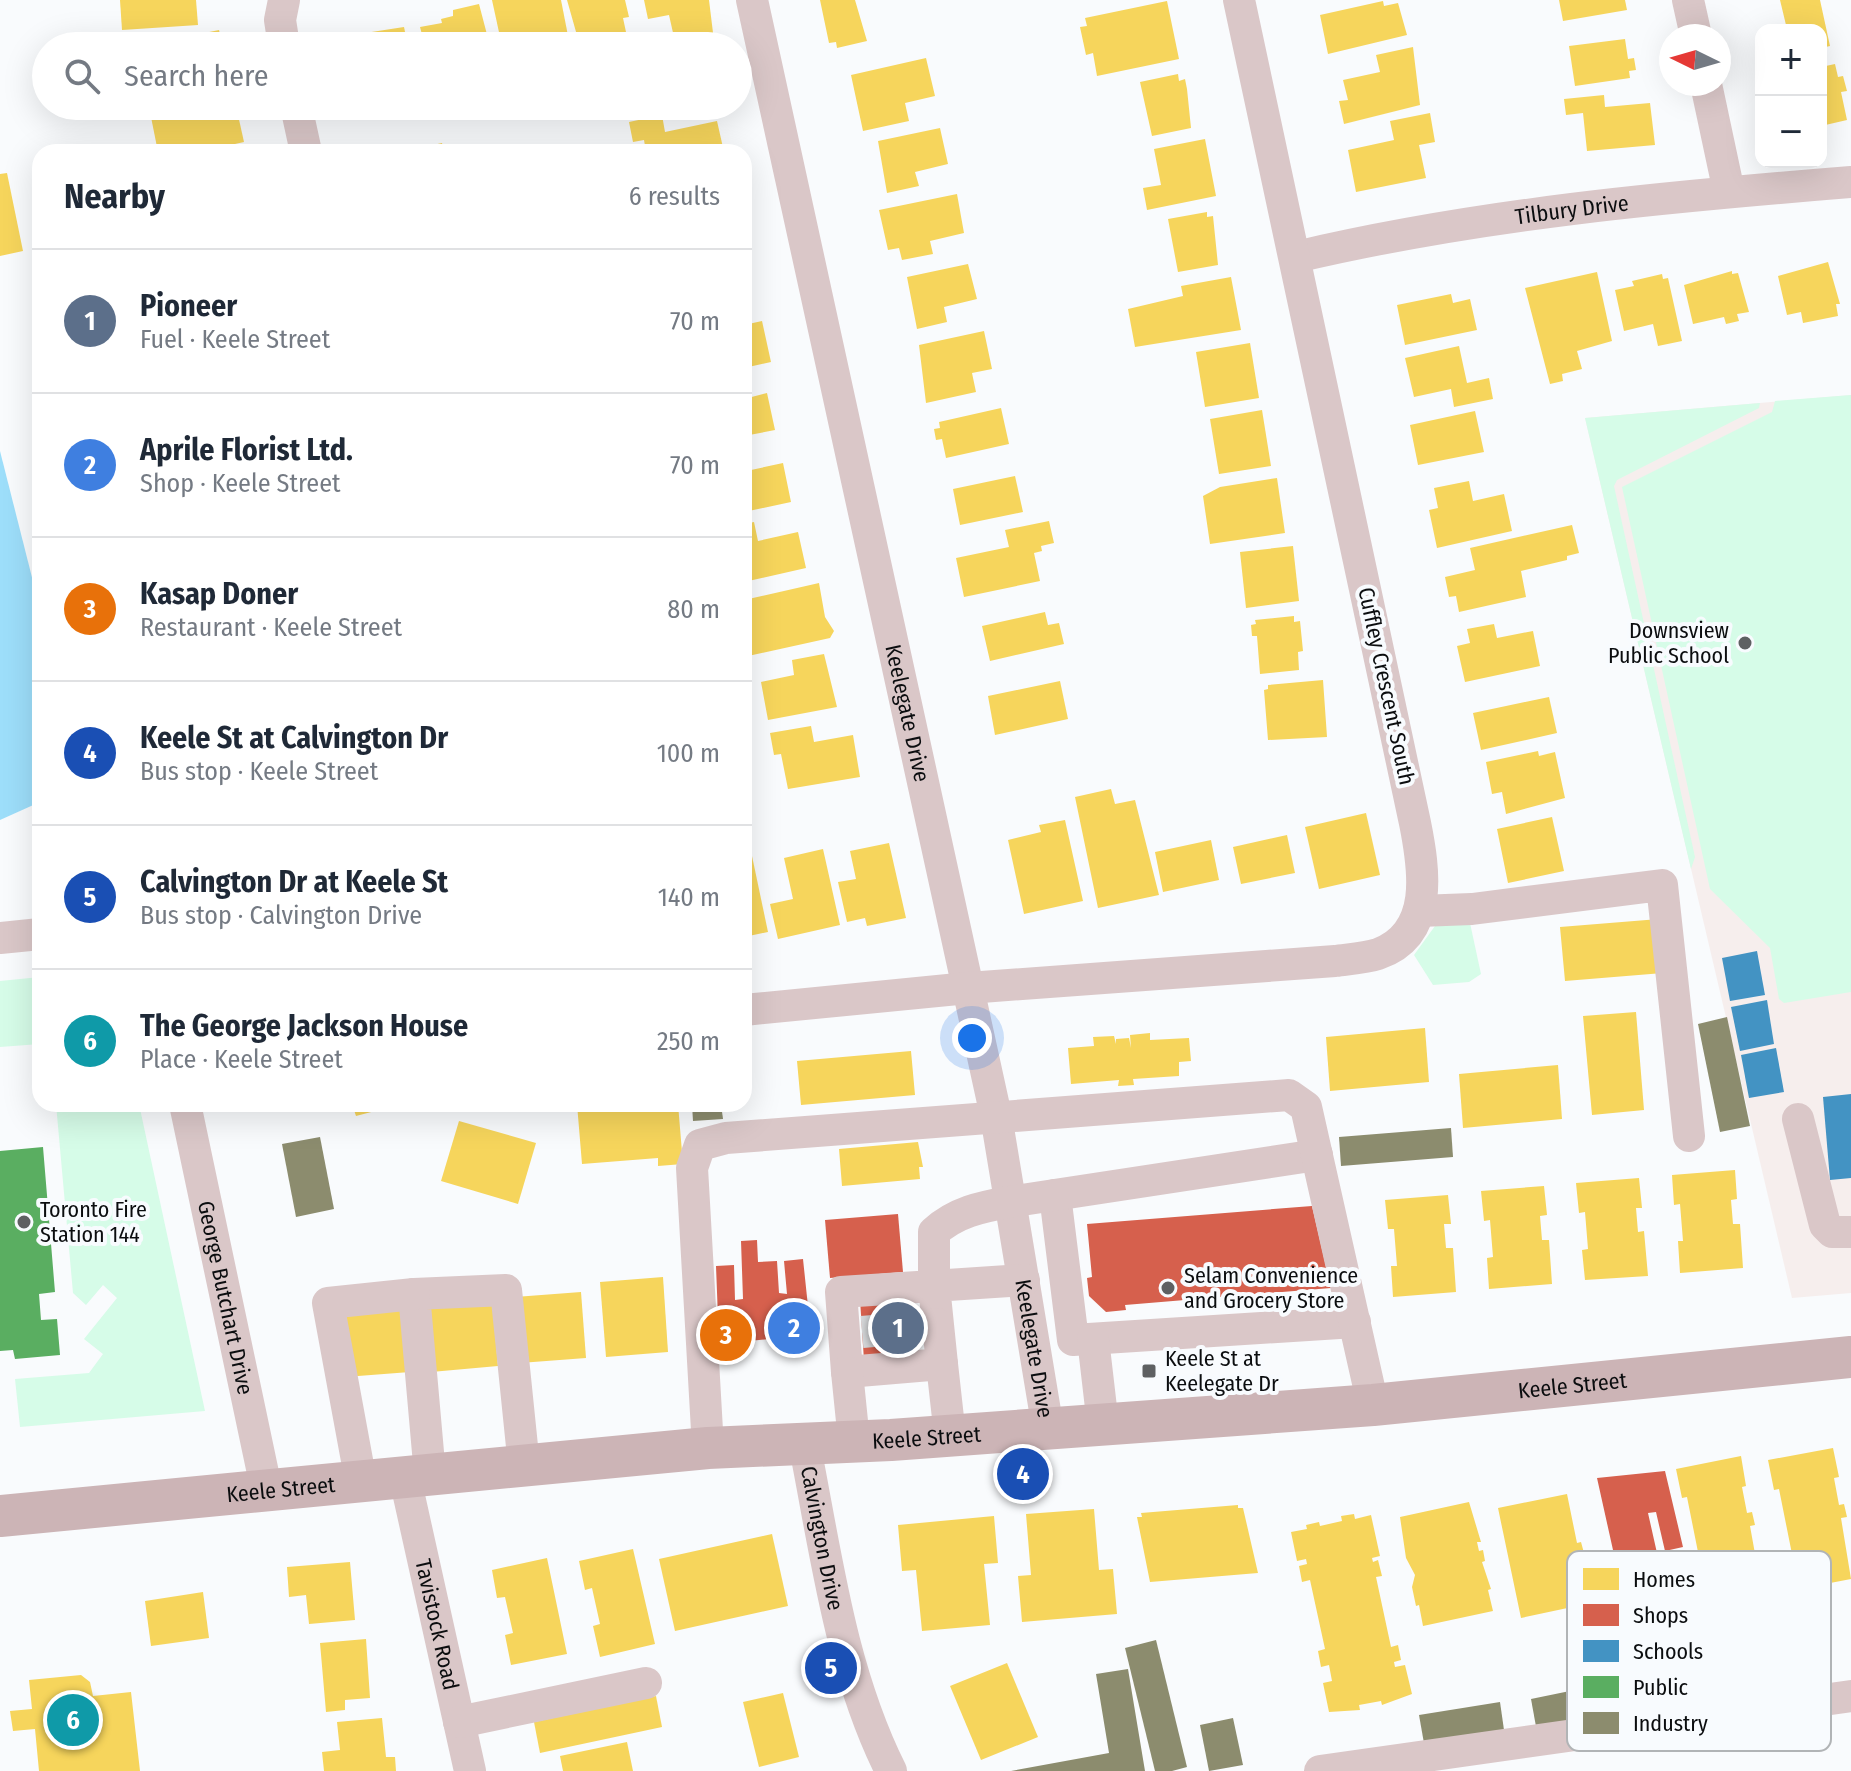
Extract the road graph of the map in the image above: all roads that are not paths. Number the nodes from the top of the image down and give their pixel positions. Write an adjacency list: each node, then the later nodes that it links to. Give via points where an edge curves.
1 (284, 0): 6 (street)
2 (752, 0): 16 (street, Keelegate Drive)
3 (1239, 0): 12 (street, Cuffley Crescent South)
4 (1688, 0): 5 (street)
5 (1693, 24)
6 (282, 32)
7 (1709, 96): 11 (street)
8 (299, 120): 9 (street)
9 (304, 144)
10 (1851, 182): 11 (street, Tilbury Drive)
11 (1729, 192): 12 (street, Tilbury Drive, via 1485,221)
12 (1296, 257): 13 (street, Cuffley Crescent South, via 1425,874)
13 (1419, 911): 16 (street, Cuffley Crescent South, via 1401,939 1380,954); 21 (street, via 1662,885)
14 (32, 935): 15 (street)
15 (0, 938)
16 (968, 988): 17 (street, Cuffley Crescent South); 19 (street, Keelegate Drive)
17 (752, 1009)
18 (187, 1112): 46 (street, George Butchart Drive)
19 (996, 1116): 22 (street, via 1289,1095 1306,1107); 24 (street, Keelegate Drive); 42 (street, via 726,1138 700,1145 692,1168)
20 (1798, 1119): 25 (street, via 1825,1225 1832,1232)
21 (1689, 1136)
22 (1317, 1155): 23 (street); 31 (street)
23 (1055, 1195): 24 (street); 29 (street)
24 (1009, 1202): 26 (street, Keelegate Drive); 27 (street, via 976,1208 934,1232)
25 (1851, 1232)
26 (1024, 1280): 27 (street); 30 (street, Keelegate Drive)
27 (934, 1286): 34 (street, via 923,1326); 35 (street, via 841,1292 852,1334)
28 (414, 1294): 43 (street, via 506,1290); 44 (street, Tavistock Road); 45 (street, via 328,1303)
29 (1070, 1316): 30 (street); 32 (street, via 1073,1340)
30 (1030, 1321): 38 (street, Keelegate Drive)
31 (1355, 1322): 32 (street); 36 (street)
32 (1093, 1339): 37 (street)
33 (1851, 1357): 36 (main road, Keele Street)
34 (942, 1364): 35 (street); 39 (street)
35 (847, 1372): 40 (street)
36 (1373, 1405): 37 (main road, Keele Street)
37 (1103, 1425): 38 (main road, Keele Street)
38 (1048, 1429): 39 (main road, Keele Street)
39 (950, 1436): 40 (main road, Keele Street)
40 (854, 1441): 41 (main road, Keele Street)
41 (804, 1442): 42 (main road, Keele Street); 54 (street, Calvington Drive, via 843,1642 873,1736)
42 (708, 1448): 43 (main road, Keele Street)
43 (524, 1466): 44 (main road, Keele Street)
44 (418, 1476): 45 (main road, Keele Street); 51 (street, Tavistock Road)
45 (361, 1482): 46 (main road, Keele Street)
46 (267, 1492): 47 (main road, Keele Street)
47 (0, 1516)
48 (646, 1683): 51 (street)
49 (1851, 1696): 50 (street)
50 (1831, 1699)
51 (459, 1722): 53 (street, Tavistock Road)
52 (1567, 1736): 55 (street)
53 (470, 1771)
54 (891, 1771)
55 (1320, 1771)

